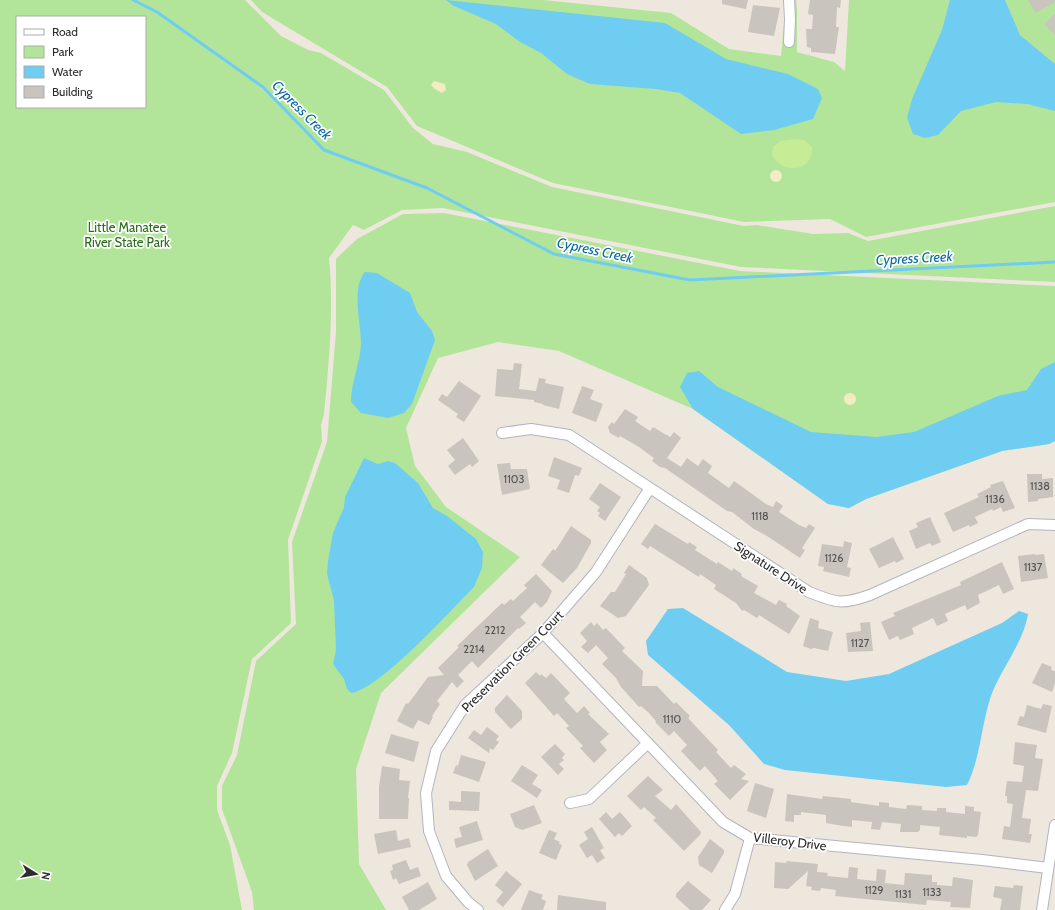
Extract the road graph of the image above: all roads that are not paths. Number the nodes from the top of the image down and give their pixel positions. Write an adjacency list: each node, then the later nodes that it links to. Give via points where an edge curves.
1 (789, 0): 2 (street)
2 (789, 42)
3 (502, 433): 4 (street, Signature Drive, via 531,429 569,435)
4 (650, 488): 5 (street, Signature Drive, via 809,592 831,601 848,602 870,595 1028,524); 6 (street, Preservation Green Court, via 596,572)
5 (1055, 525)
6 (543, 632): 7 (street, Villeroy Drive); 12 (street, Preservation Green Court, via 465,705 436,751 426,793 429,831 446,876)
7 (648, 743): 8 (street, via 589,799); 10 (street, Villeroy Drive, via 723,822)
8 (570, 803)
9 (1055, 825): 11 (street)
10 (750, 838): 11 (street, Villeroy Drive); 13 (street, via 735,894)
11 (1048, 868): 14 (street)
12 (478, 910)
13 (726, 910)
14 (1042, 910)

